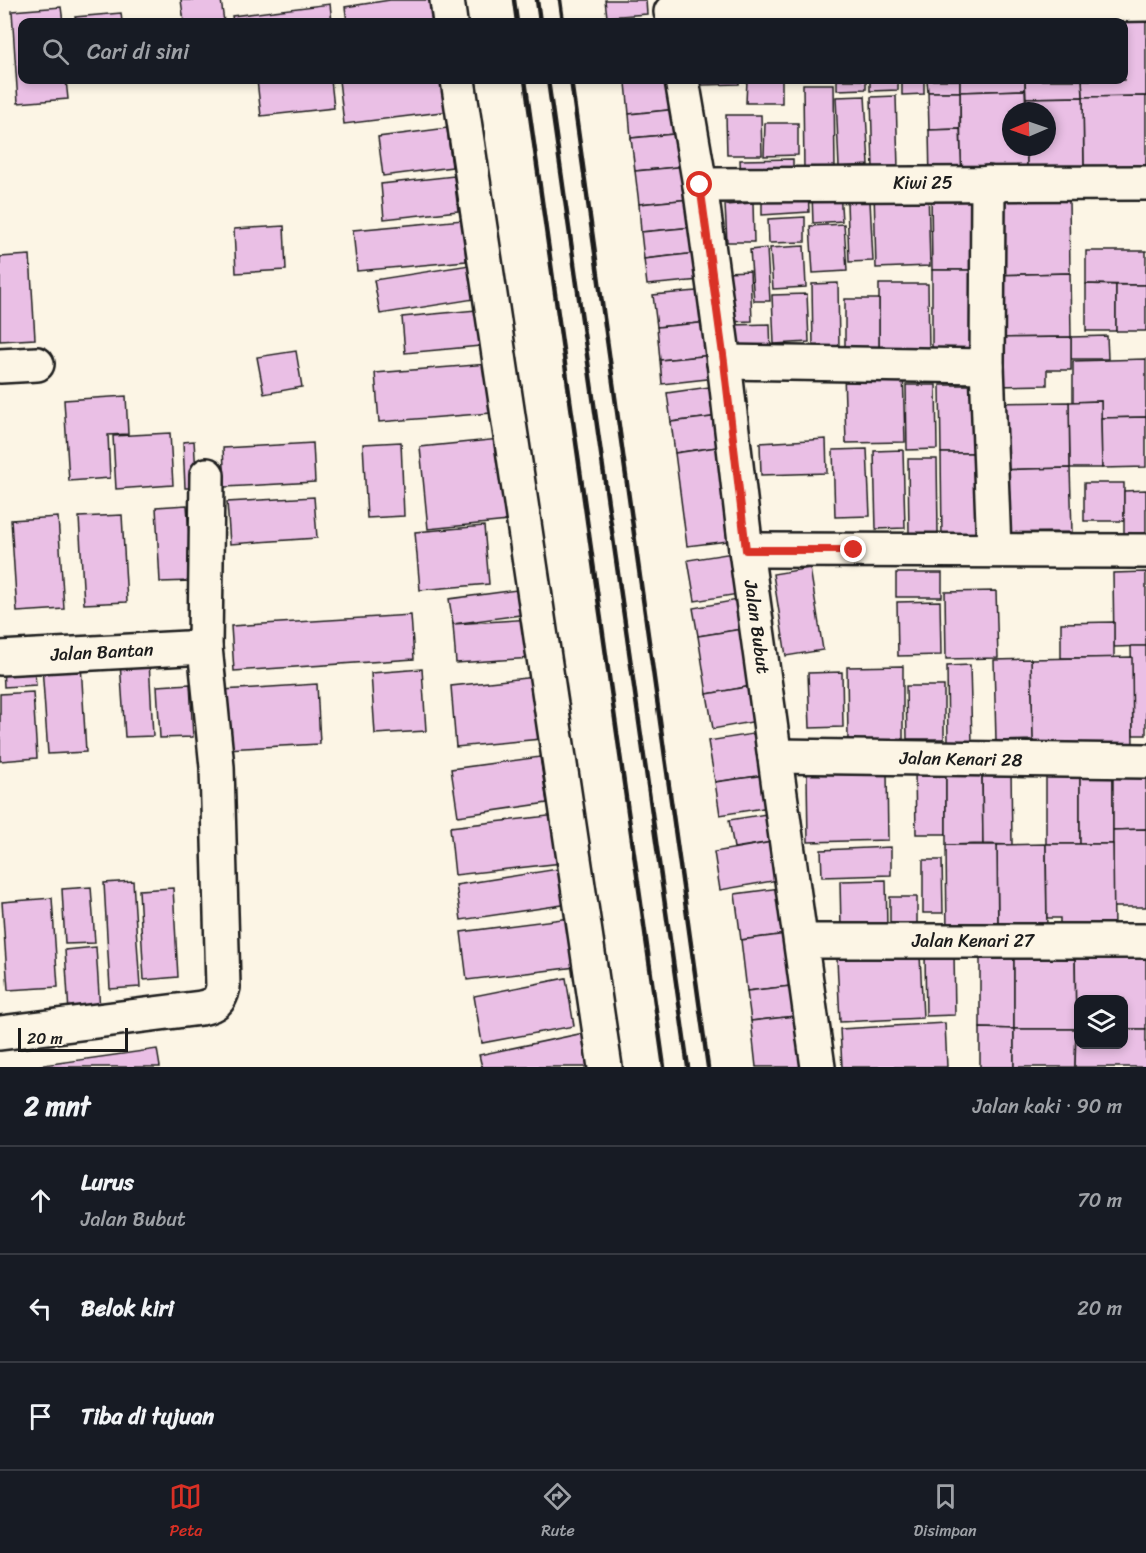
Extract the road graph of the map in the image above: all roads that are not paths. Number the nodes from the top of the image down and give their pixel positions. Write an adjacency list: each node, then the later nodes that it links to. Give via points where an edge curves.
1 (447, 0): 4 (street)
2 (1146, 4): 3 (street)
3 (671, 11)
4 (449, 18)
5 (459, 84): 25 (street)
6 (683, 84): 9 (street, Jalan Bubut)
7 (988, 183): 8 (street, Kiwi 25); 9 (street, Kiwi 25); 13 (street)
8 (1146, 183)
9 (700, 185): 10 (street, Jalan Bubut)
10 (724, 362): 13 (street); 15 (street, Jalan Bubut)
11 (37, 364): 12 (street)
12 (0, 366)
13 (987, 366): 16 (street)
14 (207, 475): 18 (street)
15 (746, 550): 16 (street); 20 (street, Jalan Bubut)
16 (994, 550): 17 (street)
17 (1146, 551)
18 (205, 647): 19 (street, Jalan Bantan); 24 (street, via 218,766 221,996 211,1006 201,1008)
19 (0, 658)
20 (775, 756): 21 (street, Jalan Kenari 28); 22 (street, Jalan Bubut)
21 (1146, 762)
22 (801, 941): 23 (street, Jalan Kenari 27); 26 (street, Jalan Bubut)
23 (1146, 941)
24 (0, 1033)
25 (605, 1067)
26 (818, 1067)

